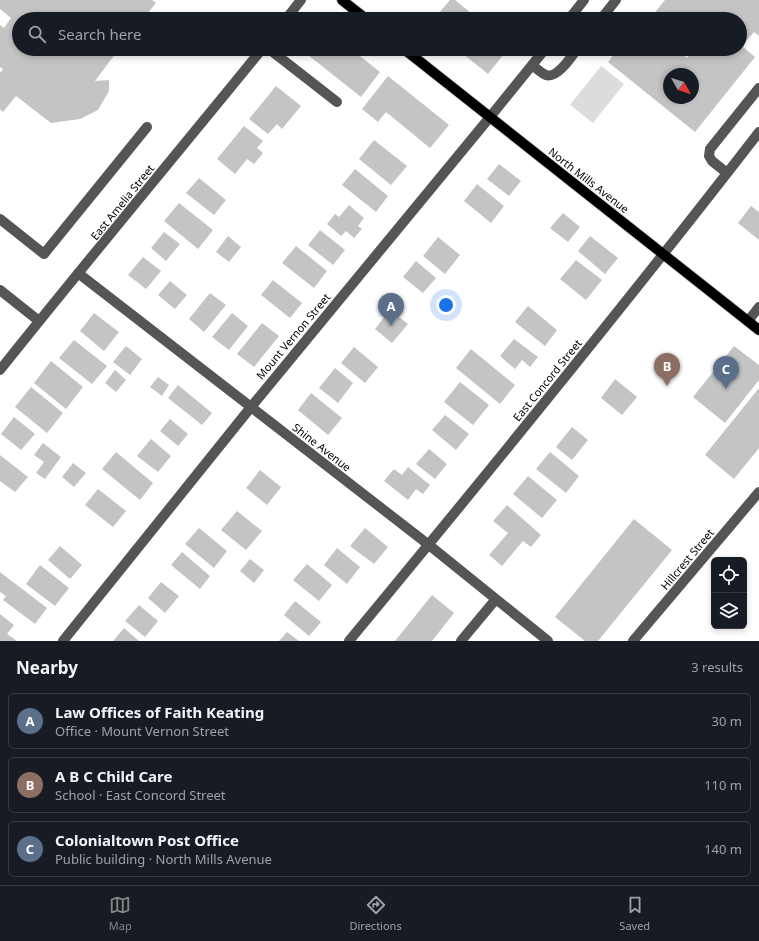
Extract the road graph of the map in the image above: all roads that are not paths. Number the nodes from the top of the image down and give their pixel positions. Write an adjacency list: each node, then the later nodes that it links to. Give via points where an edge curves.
1 (301, 0): 5 (street)
2 (342, 0): 6 (main road)
3 (584, 0): 7 (street)
4 (616, 0): 8 (street)
5 (292, 12)
6 (357, 12)
7 (574, 12)
8 (607, 12)
9 (256, 56): 23 (street, East Amelia Street)
10 (278, 56): 16 (street)
11 (413, 56): 17 (main road, North Mills Avenue)
12 (539, 56): 14 (street, Mount Vernon Street)
13 (572, 56): 14 (street, via 562,69 550,75)
14 (532, 65): 17 (street, Mount Vernon Street)
15 (759, 88): 20 (street, via 710,149 709,156)
16 (337, 102)
17 (490, 117): 22 (main road, North Mills Avenue); 30 (street, Mount Vernon Street)
18 (147, 127): 21 (street, via 44,254)
19 (759, 132): 20 (street, East Concord Street)
20 (727, 174): 22 (street, East Concord Street)
21 (0, 219)
22 (664, 255): 27 (main road, North Mills Avenue); 32 (street, East Concord Street)
23 (78, 274): 26 (street, East Amelia Street); 30 (street, Shine Avenue)
24 (0, 290): 26 (street)
25 (759, 307): 27 (street)
26 (39, 321): 29 (street, East Amelia Street)
27 (748, 321): 28 (main road, North Mills Avenue)
28 (759, 330)
29 (0, 370)
30 (251, 407): 32 (street, Shine Avenue); 34 (street, Mount Vernon Street)
31 (759, 492): 38 (street, Hillcrest Street)
32 (429, 545): 33 (street, Shine Avenue); 35 (street, East Concord Street)
33 (496, 599): 36 (street); 37 (street, Shine Avenue)
34 (63, 641)
35 (350, 641)
36 (461, 641)
37 (548, 641)
38 (633, 641)

